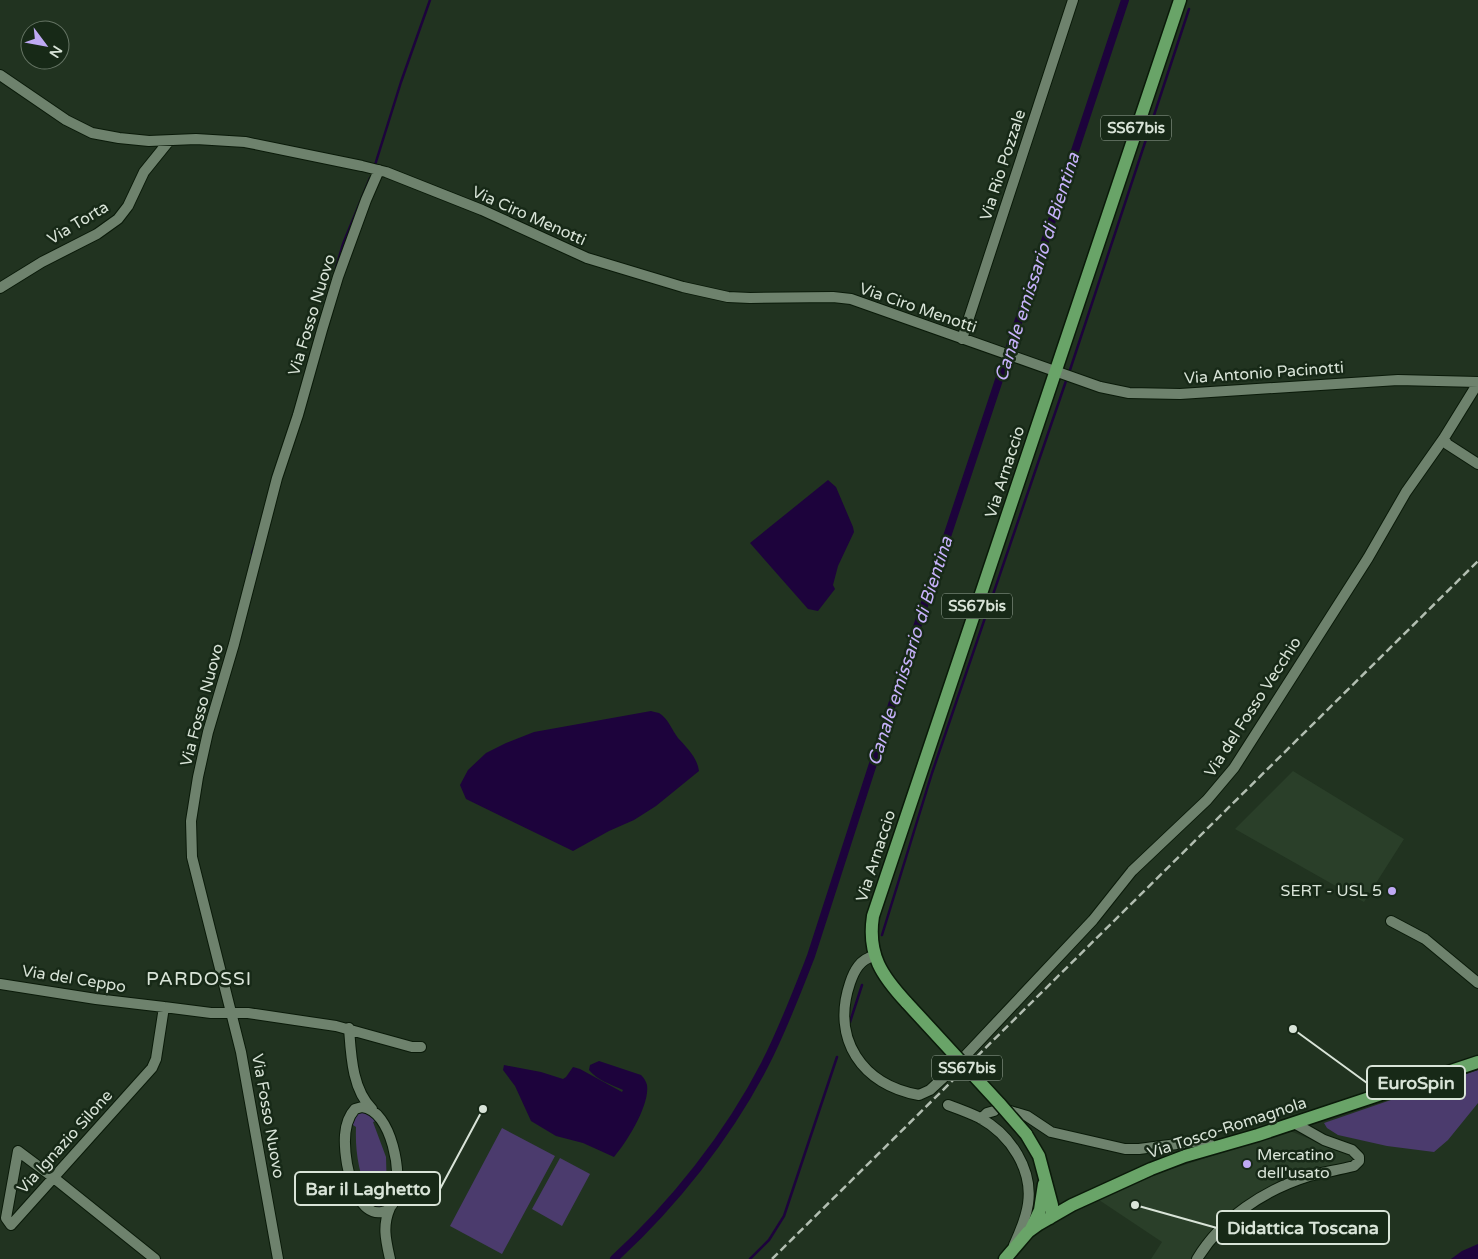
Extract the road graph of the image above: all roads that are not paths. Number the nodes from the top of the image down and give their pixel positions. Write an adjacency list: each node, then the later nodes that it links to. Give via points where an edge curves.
1 (1074, 0): 7 (street, Via Rio Pozzale)
2 (1180, 0): 8 (main road, Via Arnaccio / SS67bis)
3 (0, 75): 4 (street, Via Ciro Menotti, via 66,120 92,133 128,140)
4 (169, 141): 5 (street, Via Ciro Menotti, via 257,144); 6 (street, Via Torta, via 144,172 118,219)
5 (379, 170): 7 (street, Via Ciro Menotti, via 614,267 728,296 851,299); 17 (street, Via Fosso Nuovo, via 338,277 277,478 208,732 194,796 192,857)
6 (0, 288)
7 (962, 340): 8 (street, Via Ciro Menotti)
8 (1064, 375): 9 (street, Via Antonio Pacinotti, via 1122,392 1151,395 1392,380); 13 (main road, Via Arnaccio / SS67bis, via 875,911 872,930)
9 (1478, 382): 10 (street, Via del Fosso Vecchio)
10 (1444, 438): 11 (street, via 1447,444); 20 (street, Via del Fosso Vecchio, via 1406,492 1368,558 1234,768 1206,800 1132,871 1093,920)
11 (1478, 464)
12 (1392, 921): 14 (street, via 1425,940)
13 (874, 956): 22 (street, via 861,962 850,981 843,1014 854,1054 866,1070 884,1082 914,1094 925,1093); 33 (main road, Via Arnaccio / SS67bis, bridge, via 888,982 1026,1134 1037,1151)
14 (1478, 983)
15 (0, 984): 16 (street, Via del Ceppo)
16 (164, 1007): 17 (street, Via del Ceppo); 32 (street, Via Ignazio Silone, via 152,1068)
17 (233, 1013): 18 (street, Via del Ceppo); 42 (street, Via Fosso Nuovo)
18 (349, 1028): 19 (street, Via del Ceppo); 23 (street)
19 (421, 1046)
20 (966, 1055)
21 (1478, 1062): 30 (main road, Via Tosco-Romagnola)
22 (957, 1064)
23 (358, 1087): 25 (street); 26 (street)
24 (948, 1105): 29 (street)
25 (354, 1109): 26 (street); 36 (street, via 346,1127 347,1164 357,1196)
26 (372, 1110): 35 (street, via 385,1124 394,1156 396,1188)
27 (994, 1111): 29 (street)
28 (1010, 1111): 31 (street, via 1027,1116 1050,1132 1118,1148 1134,1150 1204,1141 1212,1144)
29 (981, 1119): 40 (street, via 1012,1146 1027,1181 1026,1212)
30 (1294, 1124): 31 (main road, Via Tosco-Romagnola); 44 (street, via 1355,1152 1359,1159 1354,1166 1304,1178 1259,1199 1215,1233)
31 (1213, 1148): 34 (main road, Via Tosco-Romagnola, via 1162,1164)
32 (54, 1178): 32 (street, Via Ignazio Silone, via 18,1151 6,1218 11,1225); 41 (street)
33 (1046, 1194): 34 (main road); 37 (main road, SS67bis, via 1044,1203); 39 (main road, Via Arnaccio / SS67bis)
34 (1072, 1205): 37 (main road, Via Tosco-Romagnola)
35 (390, 1208): 36 (street, via 381,1212); 38 (street)
36 (370, 1210): 38 (street)
37 (1050, 1218): 39 (main road, Via Tosco-Romagnola)
38 (385, 1232): 43 (street)
39 (1028, 1232): 40 (main road, Via Tosco-Romagnola)
40 (1007, 1257)
41 (155, 1259)
42 (278, 1259)
43 (390, 1259)
44 (1197, 1259)

